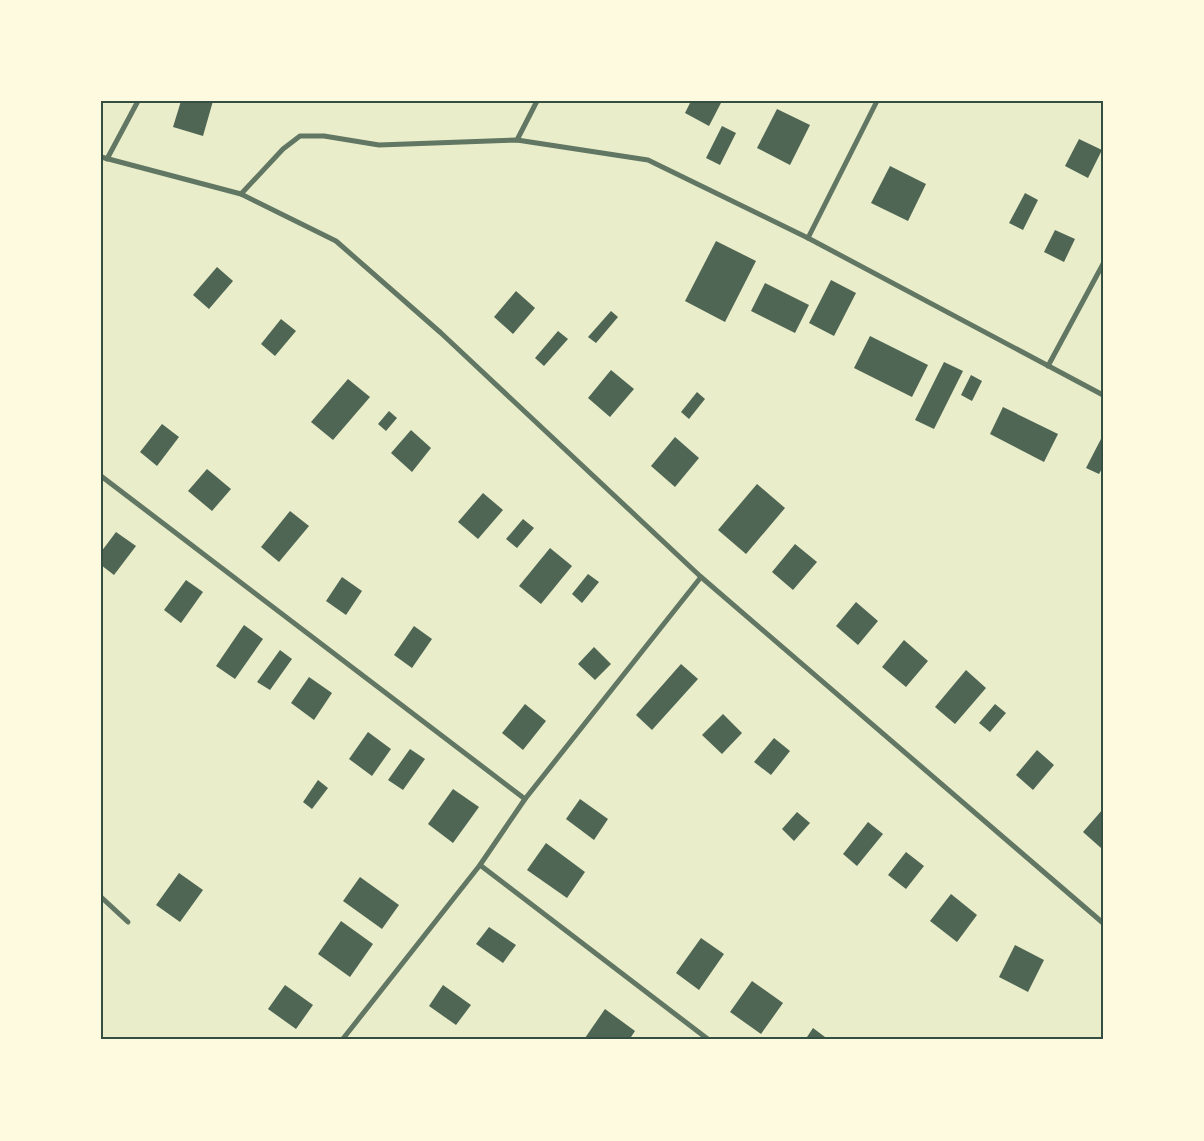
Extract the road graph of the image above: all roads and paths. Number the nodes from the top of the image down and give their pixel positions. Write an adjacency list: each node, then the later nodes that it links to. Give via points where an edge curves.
1 (138, 101): 5 (street)
2 (538, 101): 4 (street)
3 (877, 101): 7 (street)
4 (517, 140): 6 (street, via 379,145 324,136 300,136 283,149); 7 (street, via 648,160)
5 (104, 158): 6 (street)
6 (241, 194): 12 (street, via 336,241 441,334)
7 (808, 238): 9 (street)
8 (1103, 264): 9 (street)
9 (1048, 366): 10 (street)
10 (1103, 395)
11 (101, 476): 13 (street)
12 (701, 577): 13 (street); 17 (street)
13 (525, 799): 14 (street)
14 (480, 865): 18 (street); 19 (street)
15 (101, 897): 16 (street)
16 (128, 922)
17 (1103, 923)
18 (342, 1040)
19 (709, 1040)

